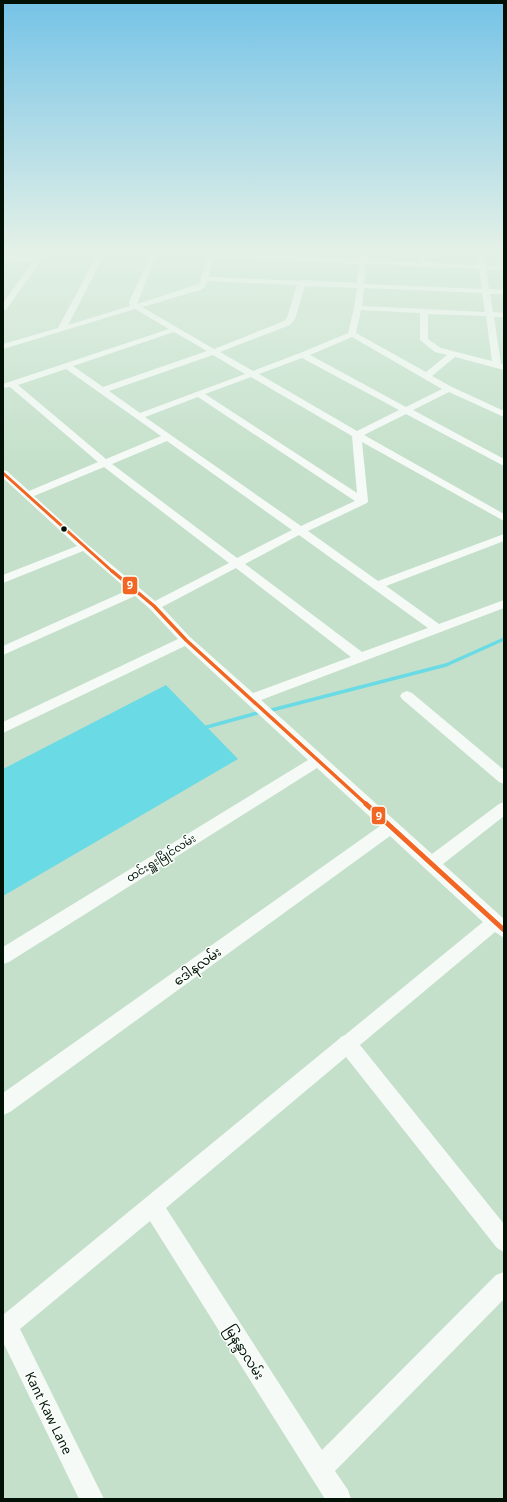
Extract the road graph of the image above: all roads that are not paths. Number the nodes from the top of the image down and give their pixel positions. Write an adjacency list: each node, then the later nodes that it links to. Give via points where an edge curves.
1 (65, 322): 9 (street)
2 (86, 322): 9 (street)
3 (163, 322): 8 (street)
4 (288, 322): 14 (street)
5 (355, 322): 10 (street)
6 (424, 322): 16 (street, via 424,340 438,350)
7 (490, 322): 11 (street)
8 (176, 329): 14 (street); 17 (street)
9 (61, 330): 13 (street)
10 (352, 334): 15 (street); 20 (street)
11 (493, 341): 12 (street); 18 (street)
12 (504, 342)
13 (3, 347)
14 (215, 351): 19 (street); 23 (street)
15 (303, 355): 19 (street); 25 (street)
16 (452, 355): 18 (street); 20 (street)
17 (66, 365): 21 (street); 23 (street)
18 (501, 367)
19 (253, 374): 24 (street); 28 (street)
20 (426, 376): 22 (street)
21 (8, 385): 30 (street)
22 (449, 389): 25 (street); 26 (street)
23 (101, 391): 27 (street)
24 (199, 394): 27 (street); 34 (street)
25 (406, 411): 28 (street); 31 (street)
26 (504, 414)
27 (139, 416): 29 (street)
28 (357, 436): 34 (street); 35 (street)
29 (168, 437): 30 (street); 36 (street)
30 (105, 463): 33 (street); 39 (street)
31 (504, 463)
32 (3, 473): 33 (street)
33 (28, 495): 38 (street)
34 (363, 501): 36 (street)
35 (504, 518)
36 (299, 531): 39 (street); 41 (street)
37 (504, 537): 41 (street)
38 (84, 547): 40 (street); 42 (street)
39 (237, 563): 44 (street); 48 (street)
40 (3, 579)
41 (378, 585): 45 (street)
42 (135, 591): 44 (street); 47 (street)
43 (504, 604): 45 (street)
44 (154, 606): 46 (street)
45 (438, 629): 48 (street)
46 (186, 640): 50 (street); 51 (street)
47 (3, 651)
48 (361, 658): 50 (street)
49 (407, 696): 53 (street)
50 (251, 699): 52 (street)
51 (3, 728)
52 (318, 761): 55 (street); 58 (street, ထင်းရှူးမြိုင်လမ်း)
53 (504, 778)
54 (504, 808): 56 (street)
55 (391, 827): 56 (street); 60 (street, ဒေါနလမ်း)
56 (431, 864): 57 (street)
57 (499, 926): 59 (street)
58 (3, 956)
59 (347, 1043): 61 (street); 62 (street)
60 (3, 1105)
61 (152, 1206): 64 (street); 65 (street, မြနန္ဒာလမ်း)
62 (504, 1241)
63 (504, 1284): 65 (street)
64 (5, 1328): 66 (street, Kant Kaw Lane)
65 (320, 1470): 67 (street, မြနန္ဒာလမ်း)
66 (92, 1499)
67 (338, 1499)

